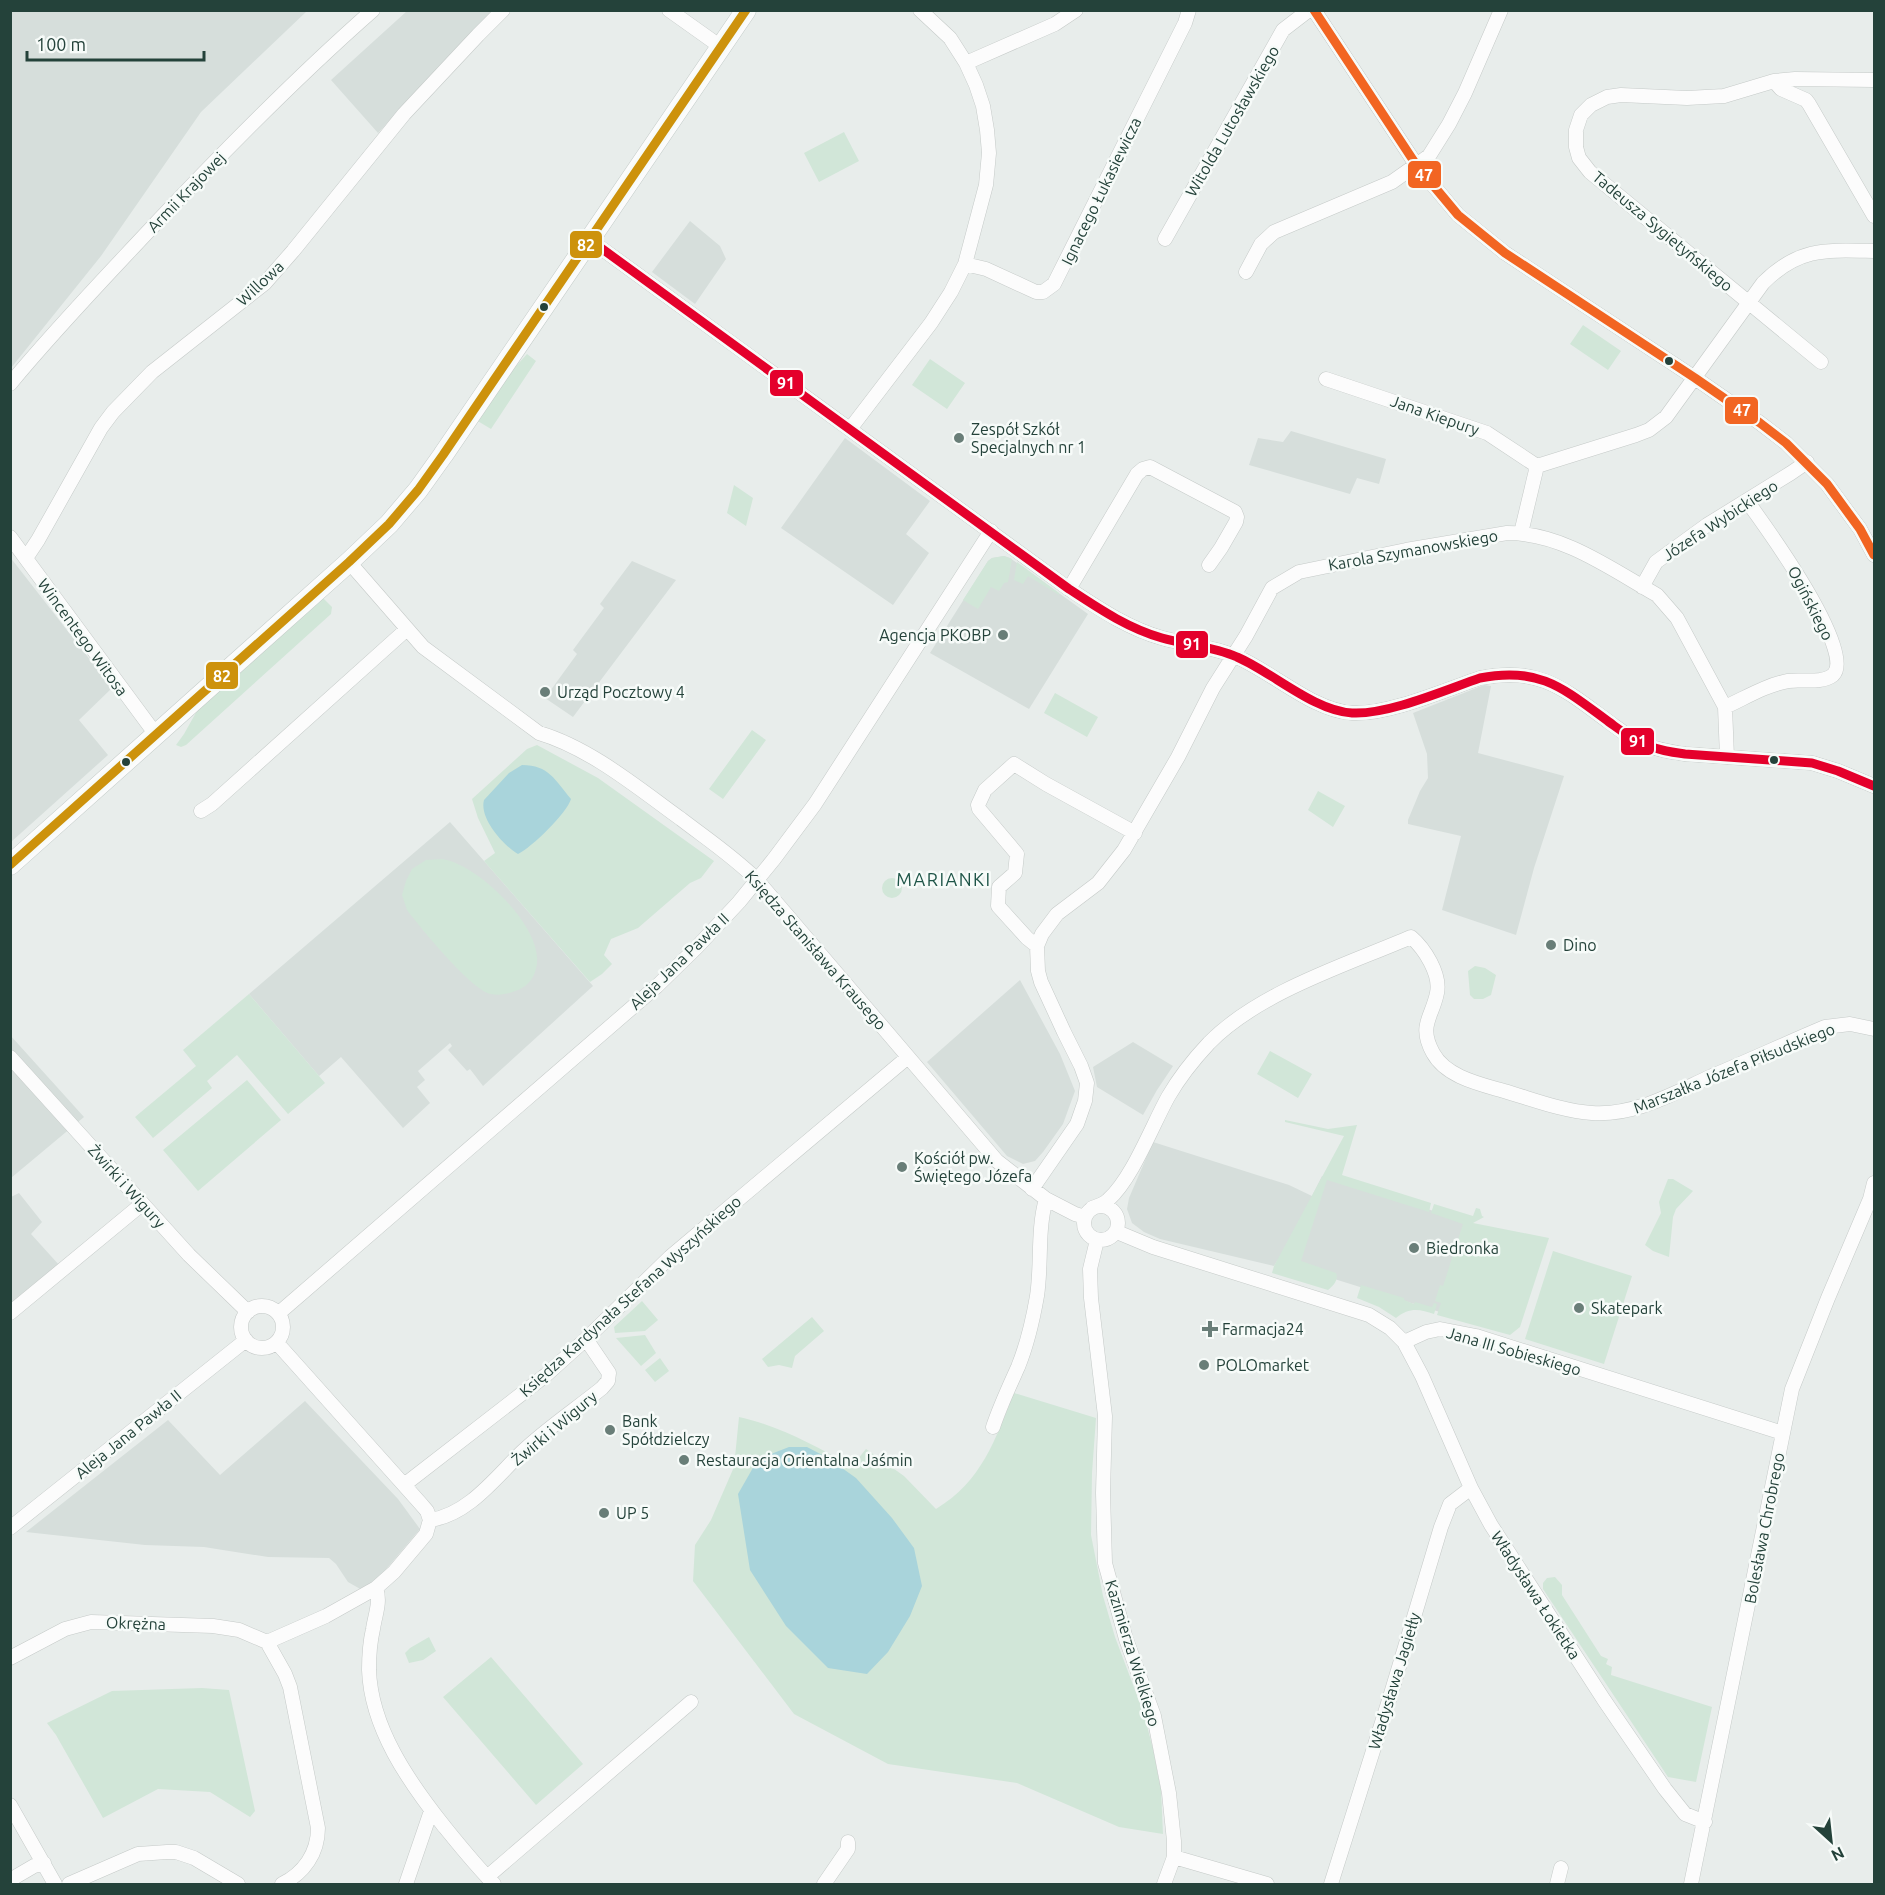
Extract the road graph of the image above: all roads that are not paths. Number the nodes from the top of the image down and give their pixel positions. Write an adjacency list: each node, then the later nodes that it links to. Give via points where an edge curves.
1 (373, 10): 26 (street, Armii Krajowej, via 270,104 192,184)
2 (503, 10): 35 (street, Willowa, via 404,114 265,283 152,372 112,412)
3 (669, 10): 11 (street)
4 (746, 10): 11 (street)
5 (920, 10): 12 (street, via 950,38)
6 (1076, 10): 12 (street, via 1055,24)
7 (1189, 10): 20 (street, Ignacego Łukasiewicza, via 1054,284 1036,292 986,269)
8 (1309, 10): 17 (street, Witolda Lutosławskiego, via 1283,30)
9 (1314, 10): 15 (street)
10 (1501, 10): 15 (street, via 1449,124 1429,156)
11 (721, 46): 18 (street)
12 (966, 63): 20 (street, via 983,106 989,153 986,185)
13 (1875, 80): 14 (street, Tadeusza Sygietyńskiego)
14 (1774, 81): 16 (street, via 1780,89 1809,104); 22 (street, Tadeusza Sygietyńskiego, via 1724,96 1607,98 1581,115 1576,130 1576,147 1590,172)
15 (1417, 166): 21 (street, via 1392,182 1274,232 1261,243); 24 (street, via 1458,214 1486,239)
16 (1875, 216)
17 (1165, 239)
18 (590, 240): 27 (street); 36 (street, via 418,490)
19 (1875, 251): 22 (street, via 1832,250 1798,257 1772,274)
20 (965, 264): 27 (street, via 931,323)
21 (1246, 272)
22 (1749, 302): 23 (street, Tadeusza Sygietyńskiego); 24 (street)
23 (1821, 362)
24 (1695, 378): 28 (street); 29 (street, via 1666,417 1650,430)
25 (1326, 379): 29 (street, Jana Kiepury, via 1487,433)
26 (10, 384)
27 (850, 429): 31 (street)
28 (1807, 462): 30 (street, Józefa Wybickiego); 34 (street, via 1847,511)
29 (1537, 466): 32 (street)
30 (1747, 501): 38 (street, Józefa Wybickiego, via 1656,562); 42 (street, Ogińskiego, via 1808,591 1832,641 1838,666 1826,678 1774,685)
31 (991, 531): 39 (street); 49 (street, Aleja Jana Pawła II, via 814,804)
32 (1521, 533): 38 (street, Karola Szymanowskiego, via 1565,544); 41 (street, Karola Szymanowskiego, via 1485,536 1299,572 1272,588)
33 (10, 537): 35 (street, Wincentego Witosa)
34 (1875, 555)
35 (26, 558): 43 (street, Wincentego Witosa)
36 (349, 562): 40 (street, Księdza Stanisława Krausego); 43 (street)
37 (1209, 565): 39 (street, via 1236,522 1235,512 1150,467 1137,474)
38 (1642, 587): 42 (street, Karola Szymanowskiego, via 1657,596 1677,618)
39 (1069, 589): 41 (street, via 1109,616 1143,632)
40 (407, 629): 46 (street); 49 (street, Księdza Stanisława Krausego, via 423,647 539,733 558,738 595,759 653,798)
41 (1234, 656): 44 (street, via 1310,699 1350,713 1382,710 1480,678 1527,676 1556,685 1645,745 1684,754); 47 (street, Karola Szymanowskiego)
42 (1725, 707): 44 (street, Karola Szymanowskiego)
43 (157, 736): 48 (street)
44 (1727, 757): 45 (street, via 1812,763)
45 (1875, 786)
46 (201, 811)
47 (1135, 833): 50 (street, Karola Szymanowskiego, via 1113,867 1057,914); 50 (street, via 1014,764 985,790 979,809 1017,854 1015,873 999,887 998,906)
48 (10, 865)
49 (757, 880): 53 (street, Księdza Stanisława Krausego); 65 (street, Aleja Jana Pawła II, via 698,947 657,986)
50 (1037, 945): 56 (street, via 1041,982 1081,1066 1087,1090 1077,1124)
51 (1875, 1029): 54 (street, Marszałka Józefa Piłsudskiego, via 1850,1024 1825,1027 1628,1111 1592,1113 1567,1109 1476,1083 1447,1069 1438,1060 1426,1025 1437,992 1437,979 1411,937 1266,1000 1221,1032 1168,1097)
52 (10, 1057): 58 (street, Żwirki i Wigury)
53 (908, 1057): 56 (street, Księdza Stanisława Krausego, via 997,1161); 66 (street, Księdza Kardynała Stefana Wyszyńskiego, via 670,1257)
54 (1128, 1173): 59 (street, Marszałka Józefa Piłsudskiego); 60 (street, Marszałka Józefa Piłsudskiego, via 1110,1199)
55 (1875, 1183): 71 (street, Bolesława Chrobrego, via 1798,1373)
56 (1032, 1189): 57 (street, Księdza Stanisława Krausego)
57 (1046, 1199): 60 (street, via 1075,1214); 70 (street, via 1034,1311 1019,1364)
58 (142, 1204): 63 (street, Żwirki i Wigury); 64 (street)
59 (1113, 1210): 60 (street, via 1103,1206); 61 (street, via 1119,1220)
60 (1089, 1213): 62 (street, via 1084,1222 1087,1233)
61 (1117, 1232): 62 (street, via 1108,1239); 69 (street, via 1369,1315)
62 (1097, 1240): 84 (street, Kazimierza Wielkiego, via 1090,1269 1105,1416 1105,1563 1126,1639 1154,1716 1169,1793)
63 (248, 1312): 65 (street, via 267,1306); 67 (street, via 241,1326)
64 (10, 1313)
65 (279, 1313): 68 (street, via 284,1325)
66 (586, 1339): 72 (street, Księdza Kardynała Stefana Wyszyńskiego, via 524,1393); 74 (street, Żwirki i Wigury, via 609,1373 602,1388 523,1451 488,1487 453,1513)
67 (246, 1340): 68 (street, via 257,1348 271,1347); 75 (street, Aleja Jana Pawła II)
68 (277, 1342): 72 (street)
69 (1404, 1342): 71 (street, Jana III Sobieskiego, via 1440,1329 1476,1336); 73 (street, Władysława Łokietka)
70 (993, 1427)
71 (1783, 1433): 82 (street, Bolesława Chrobrego)
72 (404, 1485): 74 (street)
73 (1472, 1488): 82 (street, Władysława Łokietka, via 1503,1544 1665,1789 1685,1814); 97 (street, Władysława Jagiełły, via 1450,1504 1441,1527)
74 (430, 1520): 76 (street, via 426,1534)
75 (10, 1528)
76 (376, 1588): 77 (street); 81 (street, via 378,1602 369,1671 372,1693 394,1754)
77 (267, 1642): 78 (street, Okrężna, via 220,1626 90,1622 65,1629); 92 (street, via 290,1687 318,1828 312,1856 296,1876)
78 (10, 1658)
79 (691, 1702): 88 (street)
80 (10, 1805): 85 (street)
81 (432, 1811): 88 (street); 93 (street)
82 (1705, 1821): 99 (street, Bolesława Chrobrego)
83 (848, 1842): 94 (street, via 848,1850)
84 (1174, 1857): 95 (street, Kazimierza Wielkiego); 96 (street)
85 (44, 1863): 87 (street); 89 (street)
86 (1561, 1868): 98 (street)
87 (10, 1880)
88 (490, 1881)
89 (55, 1884)
90 (69, 1884): 91 (street, via 138,1854 176,1852)
91 (238, 1884)
92 (282, 1884)
93 (406, 1884)
94 (824, 1884)
95 (1164, 1884)
96 (1267, 1884)
97 (1331, 1884)
98 (1557, 1884)
99 (1691, 1884)

